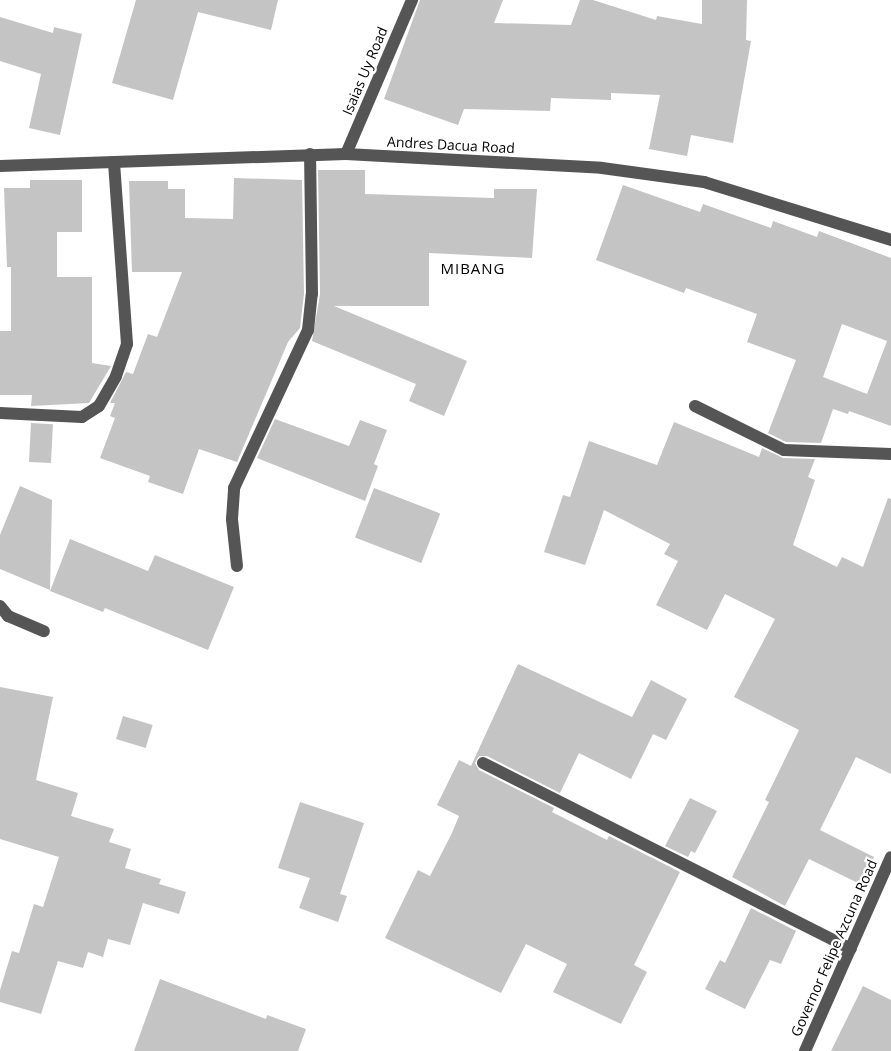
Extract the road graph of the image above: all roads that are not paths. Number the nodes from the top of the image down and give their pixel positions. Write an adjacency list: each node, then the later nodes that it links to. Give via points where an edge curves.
1 (412, 0): 3 (street, Isaias Uy Road)
2 (310, 154): 3 (street, Andres Dacua Road); 4 (street, Andres Dacua Road); 10 (street, via 312,294 308,330 234,488 232,519)
3 (346, 154): 6 (street, Andres Dacua Road, via 602,168 704,182)
4 (114, 162): 5 (street, Andres Dacua Road); 8 (street, via 127,344 116,376 99,406 82,417)
5 (0, 166)
6 (891, 240)
7 (695, 406): 9 (street, via 784,450)
8 (0, 413)
9 (891, 454)
10 (237, 566)
11 (0, 606): 12 (street, via 8,616)
12 (44, 631)
13 (483, 762): 15 (street)
14 (891, 857): 15 (street, Governor Felipe Azcuna Road)
15 (851, 949): 16 (street, Governor Felipe Azcuna Road)
16 (805, 1051)

